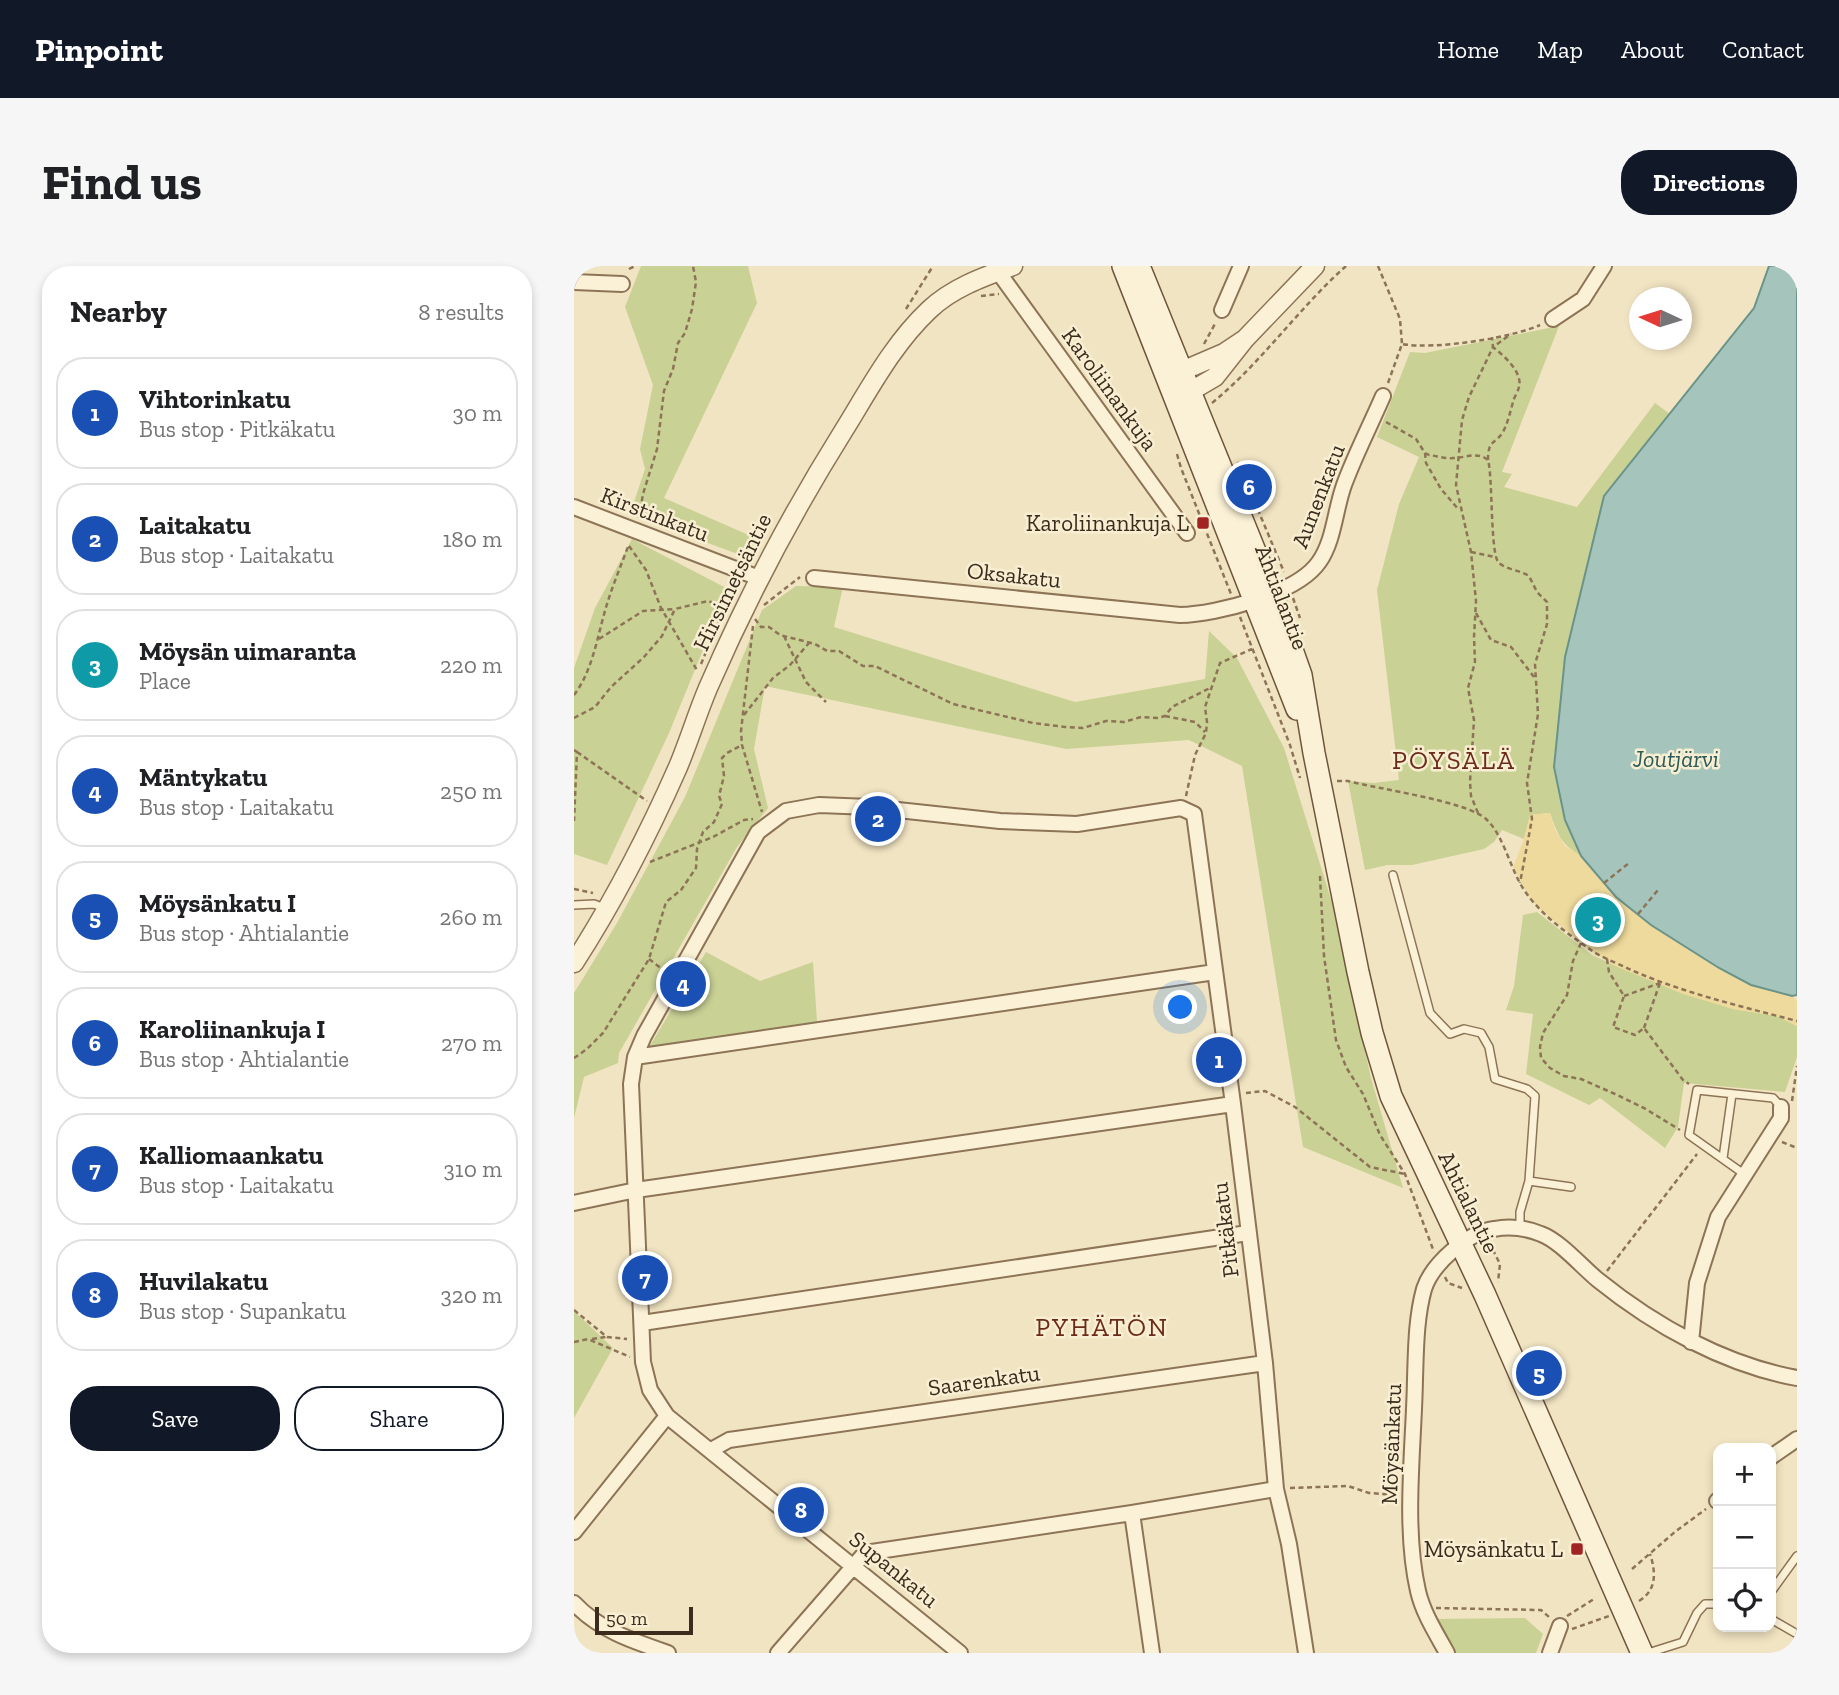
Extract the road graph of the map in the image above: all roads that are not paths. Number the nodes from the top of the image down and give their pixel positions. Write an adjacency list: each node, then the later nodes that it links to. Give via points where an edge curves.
1 (1123, 266): 11 (main road, Ahtialantie)
2 (1139, 266): 11 (main road, Ahtialantie)
3 (1241, 266): 9 (street)
4 (1315, 266): 11 (street, via 1215,377)
5 (1604, 266): 10 (street, via 1584,299)
6 (1001, 268): 14 (street, Karoliinankuja, via 1012,293); 15 (street, Hirsimetsäntie, via 931,308 901,339)
7 (574, 282): 8 (street)
8 (622, 284)
9 (1222, 310)
10 (1553, 319)
11 (1182, 384): 17 (main road, Ahtialantie)
12 (1383, 396): 17 (street, Aunenkatu, via 1344,486 1318,563 1298,580)
13 (574, 508): 15 (street, Kirstinkatu)
14 (1187, 533)
15 (759, 578): 19 (street, Hirsimetsäntie, via 752,606 707,690 649,830)
16 (814, 578): 17 (street, Oksakatu, via 1180,615 1215,612)
17 (1263, 596): 35 (main road, Ahtialantie, via 1314,753 1371,1033 1391,1096)
18 (1393, 875): 29 (lane, via 1430,1013 1450,1034 1464,1029 1481,1032 1495,1079 1535,1096)
19 (603, 902): 20 (lane); 21 (street, Hirsimetsäntie)
20 (574, 905)
21 (574, 963)
22 (1215, 972): 23 (street); 23 (street, Pitkäkatu, via 1194,814 1181,808 1077,824 819,805 786,811 762,822); 25 (street, Pitkäkatu)
23 (635, 1057): 31 (street, via 631,1084)
24 (1732, 1094): 26 (lane, via 1773,1098); 27 (lane); 27 (lane, via 1697,1090 1689,1135)
25 (1233, 1099): 31 (street); 34 (street, Pitkäkatu)
26 (1786, 1105): 28 (street)
27 (1723, 1158): 28 (lane)
28 (1744, 1174): 37 (street, via 1709,1240 1697,1283)
29 (1529, 1181): 30 (lane); 33 (lane)
30 (1571, 1187)
31 (636, 1190): 32 (street); 36 (street)
32 (574, 1203)
33 (1520, 1228): 35 (street, via 1493,1229); 37 (street, via 1544,1234 1600,1281)
34 (1248, 1233): 36 (street); 38 (street, Pitkäkatu)
35 (1460, 1243): 60 (street, Möysänkatu, via 1439,1263 1425,1287 1416,1340 1411,1495 1418,1592); 62 (main road, Ahtialantie)
36 (642, 1323): 40 (street, via 643,1362 650,1390)
37 (1691, 1342): 39 (street)
38 (1265, 1363): 42 (street, Saarenkatu, via 729,1440); 44 (street, Pitkäkatu)
39 (1797, 1378)
40 (667, 1416): 42 (street, Supankatu); 46 (street)
41 (1797, 1439): 43 (street)
42 (711, 1450): 48 (street, Supankatu)
43 (1776, 1454)
44 (1276, 1489): 45 (street); 59 (street, Pitkäkatu)
45 (1132, 1513): 48 (street, via 865,1553); 58 (street)
46 (574, 1532)
47 (1797, 1556): 49 (lane)
48 (854, 1566): 56 (street); 57 (street, Supankatu)
49 (1776, 1585)
50 (574, 1603): 55 (street, via 622,1637)
51 (1713, 1604): 63 (lane, via 1705,1604 1696,1613 1683,1642)
52 (1776, 1622): 54 (lane)
53 (1560, 1626): 61 (street)
54 (1797, 1634)
55 (668, 1653)
56 (778, 1653)
57 (960, 1653)
58 (1152, 1653)
59 (1306, 1653)
60 (1447, 1653)
61 (1550, 1653)
62 (1643, 1653)
63 (1648, 1653)

